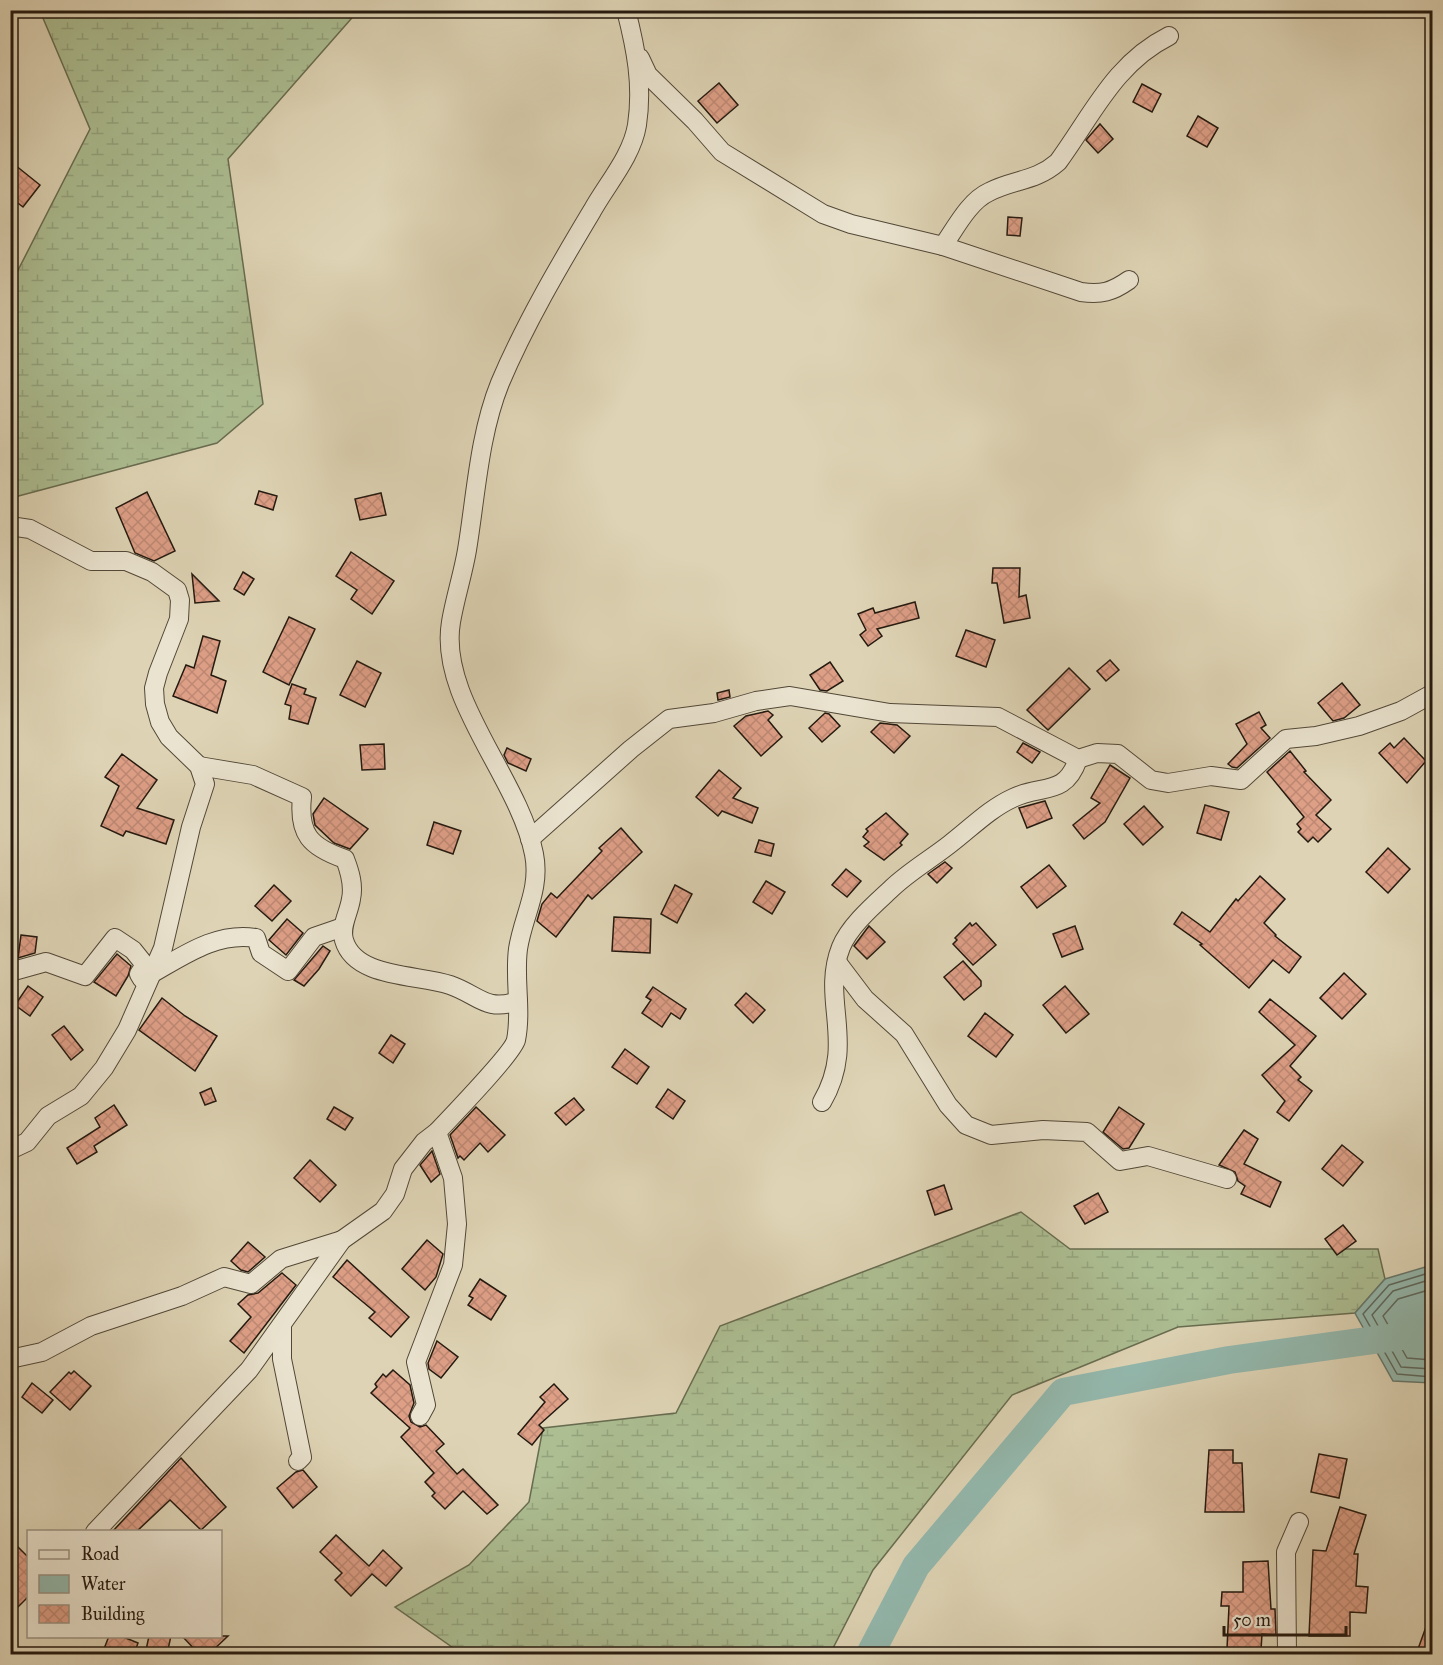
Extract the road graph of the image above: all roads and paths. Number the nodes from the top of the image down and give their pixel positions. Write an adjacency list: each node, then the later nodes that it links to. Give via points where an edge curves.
1 (626, 10): 3 (street)
2 (1169, 36): 4 (street, via 1152,44 1124,67 1045,174 988,192 978,199)
3 (635, 45): 4 (street, via 648,75 722,152 741,166 824,214); 10 (street, via 640,81 637,128 499,386 484,443 451,624 449,654 455,681)
4 (943, 246): 5 (street, via 1081,292 1099,295)
5 (1129, 280)
6 (10, 526): 9 (street, via 30,529 92,561 126,561 152,572 177,590 179,619 158,672 155,704 159,722 169,737)
7 (1432, 694): 8 (street, via 1401,711 1359,726 1286,739 1241,780 1211,776 1168,783 1151,780 1118,754 1097,753)
8 (1078, 759): 10 (street, via 998,717 890,713 790,696 669,719); 12 (street, via 1074,772 1064,783 1027,792 999,806 892,888 851,930)
9 (200, 766): 11 (street, via 253,775 302,797 299,820 312,842 345,859 351,875 352,898); 14 (street, via 204,784 163,948 155,969)
10 (530, 839): 15 (street, via 536,882 518,949)
11 (343, 927): 14 (street, via 314,937 288,971 261,953 256,938 241,935 214,940); 15 (street, via 350,950 370,968 451,985 484,1003 505,1006)
12 (837, 962): 16 (street, via 834,985 840,1052 837,1072); 19 (street, via 865,999 904,1034 948,1105 966,1125 991,1135 1043,1130 1087,1132 1120,1161 1148,1156)
13 (10, 972): 14 (street, via 46,962 85,976 115,938 133,950 145,965 139,974 142,979)
14 (148, 975): 18 (street, via 139,1007 104,1068 81,1096 48,1116 27,1142)
15 (518, 1001): 17 (street, via 515,1045)
16 (822, 1102)
17 (437, 1132): 20 (street, via 403,1169 395,1194 383,1211); 23 (street, via 453,1178 457,1224 453,1265 416,1362 426,1406)
18 (10, 1150)
19 (1227, 1179)
20 (342, 1240): 21 (street); 22 (street, via 281,1259 251,1284 224,1277 182,1296 84,1329 42,1352)
21 (282, 1326): 24 (street, via 282,1359 302,1456); 26 (street, via 249,1370)
22 (10, 1359)
23 (420, 1416)
24 (298, 1461)
25 (1299, 1522): 27 (street, via 1286,1552)
26 (97, 1530)
27 (1287, 1654)

